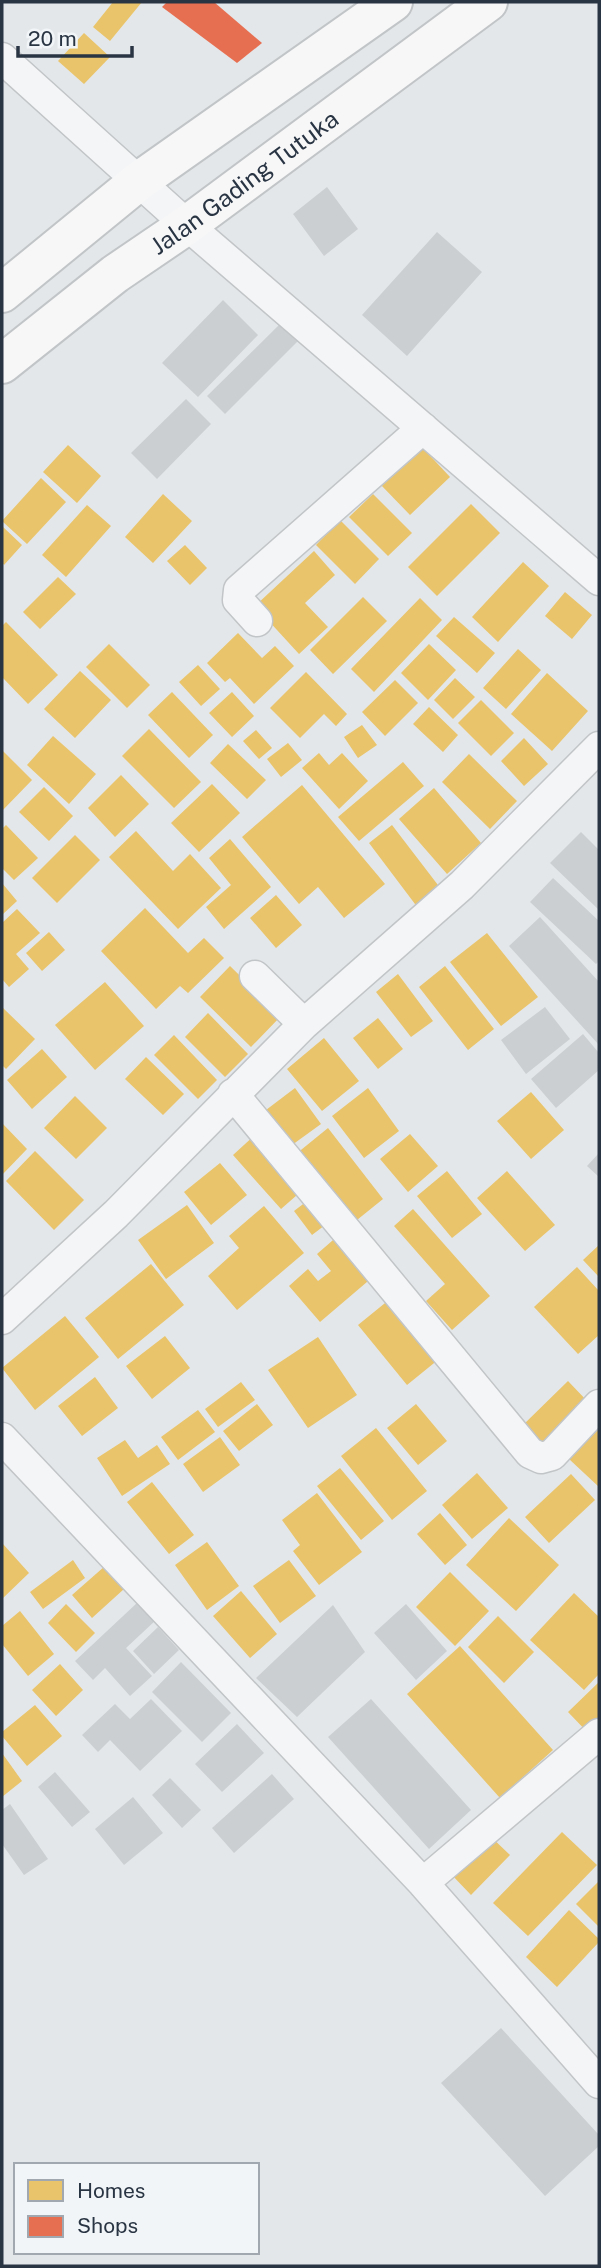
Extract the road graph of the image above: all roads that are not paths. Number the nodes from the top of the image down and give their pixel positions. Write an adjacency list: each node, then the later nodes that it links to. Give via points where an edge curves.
1 (393, 2): 4 (main road)
2 (488, 2): 5 (main road, Jalan Gading Tutuka)
3 (2, 58): 4 (street)
4 (139, 181): 5 (street); 6 (main road)
5 (187, 225): 7 (main road, Jalan Gading Tutuka, via 115,274); 8 (street)
6 (2, 293)
7 (2, 364)
8 (423, 428): 9 (street); 10 (street, via 239,590 238,600)
9 (599, 580)
10 (257, 621)
11 (599, 747): 13 (street, via 463,885)
12 (255, 976): 13 (street)
13 (304, 1024): 14 (street)
14 (233, 1094): 15 (street, via 116,1214); 16 (street, via 530,1453 541,1458 552,1455)
15 (2, 1318)
16 (599, 1405)
17 (2, 1438): 19 (street)
18 (599, 1734): 19 (street)
19 (423, 1883): 20 (street)
20 (599, 2083)

